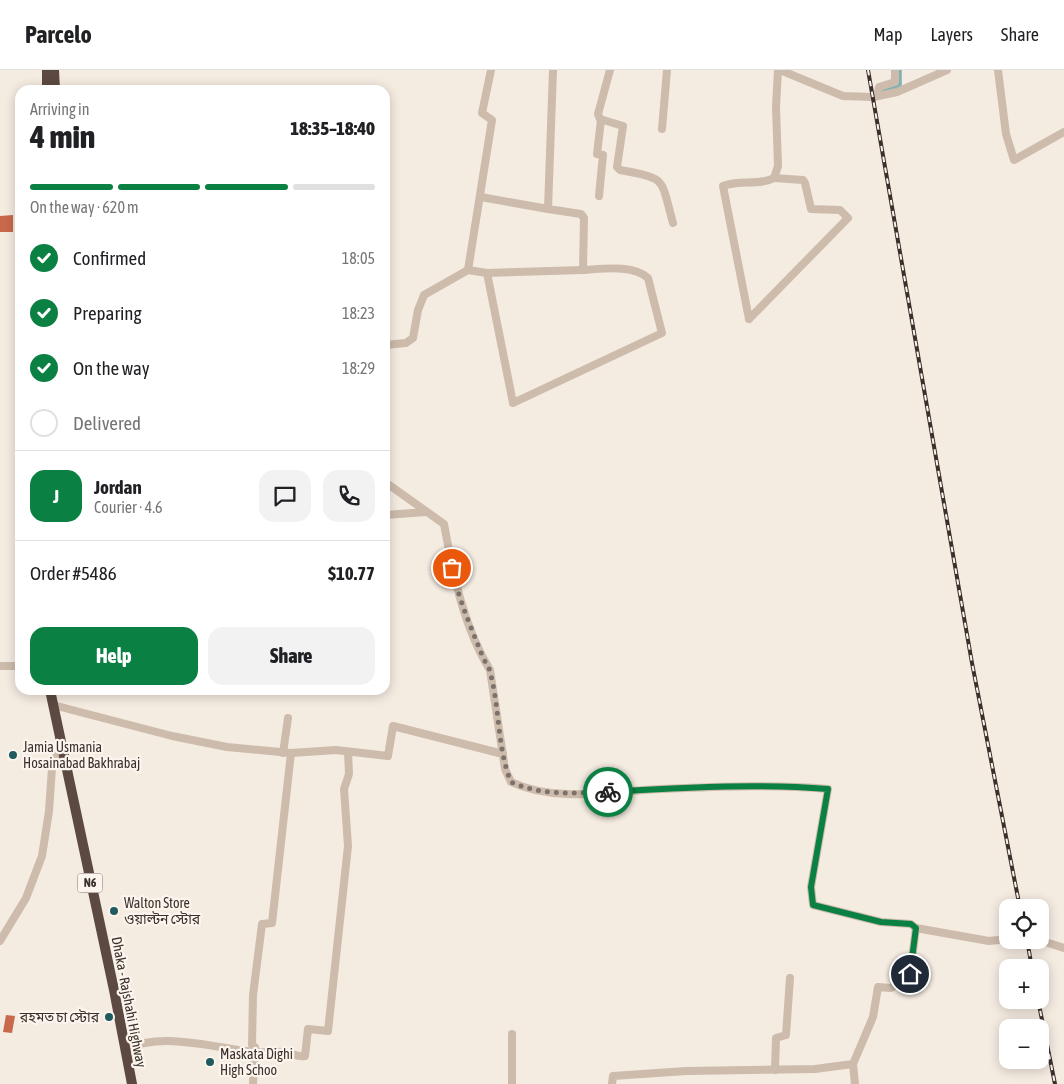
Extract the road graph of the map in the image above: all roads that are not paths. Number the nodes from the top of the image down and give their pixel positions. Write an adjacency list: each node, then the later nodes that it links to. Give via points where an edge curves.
1 (46, 70): 11 (highway)
2 (54, 70): 12 (highway)
3 (491, 70): 19 (street, via 482,113 492,120)
4 (553, 70): 20 (street)
5 (610, 70): 14 (street, via 598,114)
6 (668, 70): 15 (street)
7 (779, 70): 13 (street, via 843,96); 17 (street, via 776,107 778,166)
8 (895, 70): 13 (street, via 895,82 879,87)
9 (947, 70): 13 (street, via 897,92)
10 (998, 70): 16 (street, via 1006,134 1014,160)
11 (47, 85)
12 (55, 85)
13 (877, 96)
14 (601, 120): 18 (street, via 597,154 603,155); 21 (street, via 623,126 617,167 654,176 661,182)
15 (662, 129)
16 (1064, 132)
17 (774, 178): 17 (street, via 803,180 811,209 840,210 848,218 749,319 723,186 768,182)
18 (599, 196)
19 (481, 197): 20 (street); 22 (street)
20 (548, 209): 23 (street, via 581,214 584,218)
21 (673, 223)
22 (468, 270): 24 (street); 25 (street, via 424,295 413,338 406,343)
23 (583, 270): 24 (street); 24 (street, via 612,268 642,273 648,278 662,333 513,403)
24 (488, 273)
25 (390, 345)
26 (390, 486): 27 (street)
27 (426, 512): 28 (street); 37 (street, via 444,524 455,583 482,658 490,670)
28 (390, 515)
29 (0, 666): 30 (street)
30 (15, 666)
31 (51, 695): 32 (highway, Dhaka - Rajshahi Highway / N6)
32 (53, 706): 34 (highway, Dhaka - Rajshahi Highway / N6); 36 (street, via 226,747)
33 (288, 718): 36 (street)
34 (61, 744): 40 (street, via 52,768 42,856 26,898); 45 (highway, Dhaka - Rajshahi Highway / N6)
35 (348, 752): 36 (street); 37 (street, via 388,756 393,726); 46 (street, via 349,774 344,789 348,846 328,1031 308,1029 305,1056)
36 (287, 753): 46 (street, via 272,923 262,924 253,995 252,1045)
37 (503, 754): 38 (street, via 511,782 525,788 562,794 714,787 828,789 811,887 813,905 881,922 911,924)
38 (916, 928): 39 (street); 47 (street, via 910,974 891,988 878,987 873,1018)
39 (999, 940)
40 (0, 941)
41 (1049, 943): 42 (street)
42 (1064, 948)
43 (790, 978): 48 (street, via 786,1035 776,1038)
44 (512, 1034): 51 (street)
45 (125, 1049): 46 (street, via 154,1042 177,1042); 49 (highway, Dhaka - Rajshahi Highway / N6)
46 (255, 1052): 50 (street)
47 (853, 1064): 48 (street); 53 (street)
48 (775, 1070): 52 (street, via 613,1076)
49 (132, 1084)
50 (253, 1084)
51 (512, 1084)
52 (612, 1084)
53 (855, 1084)

